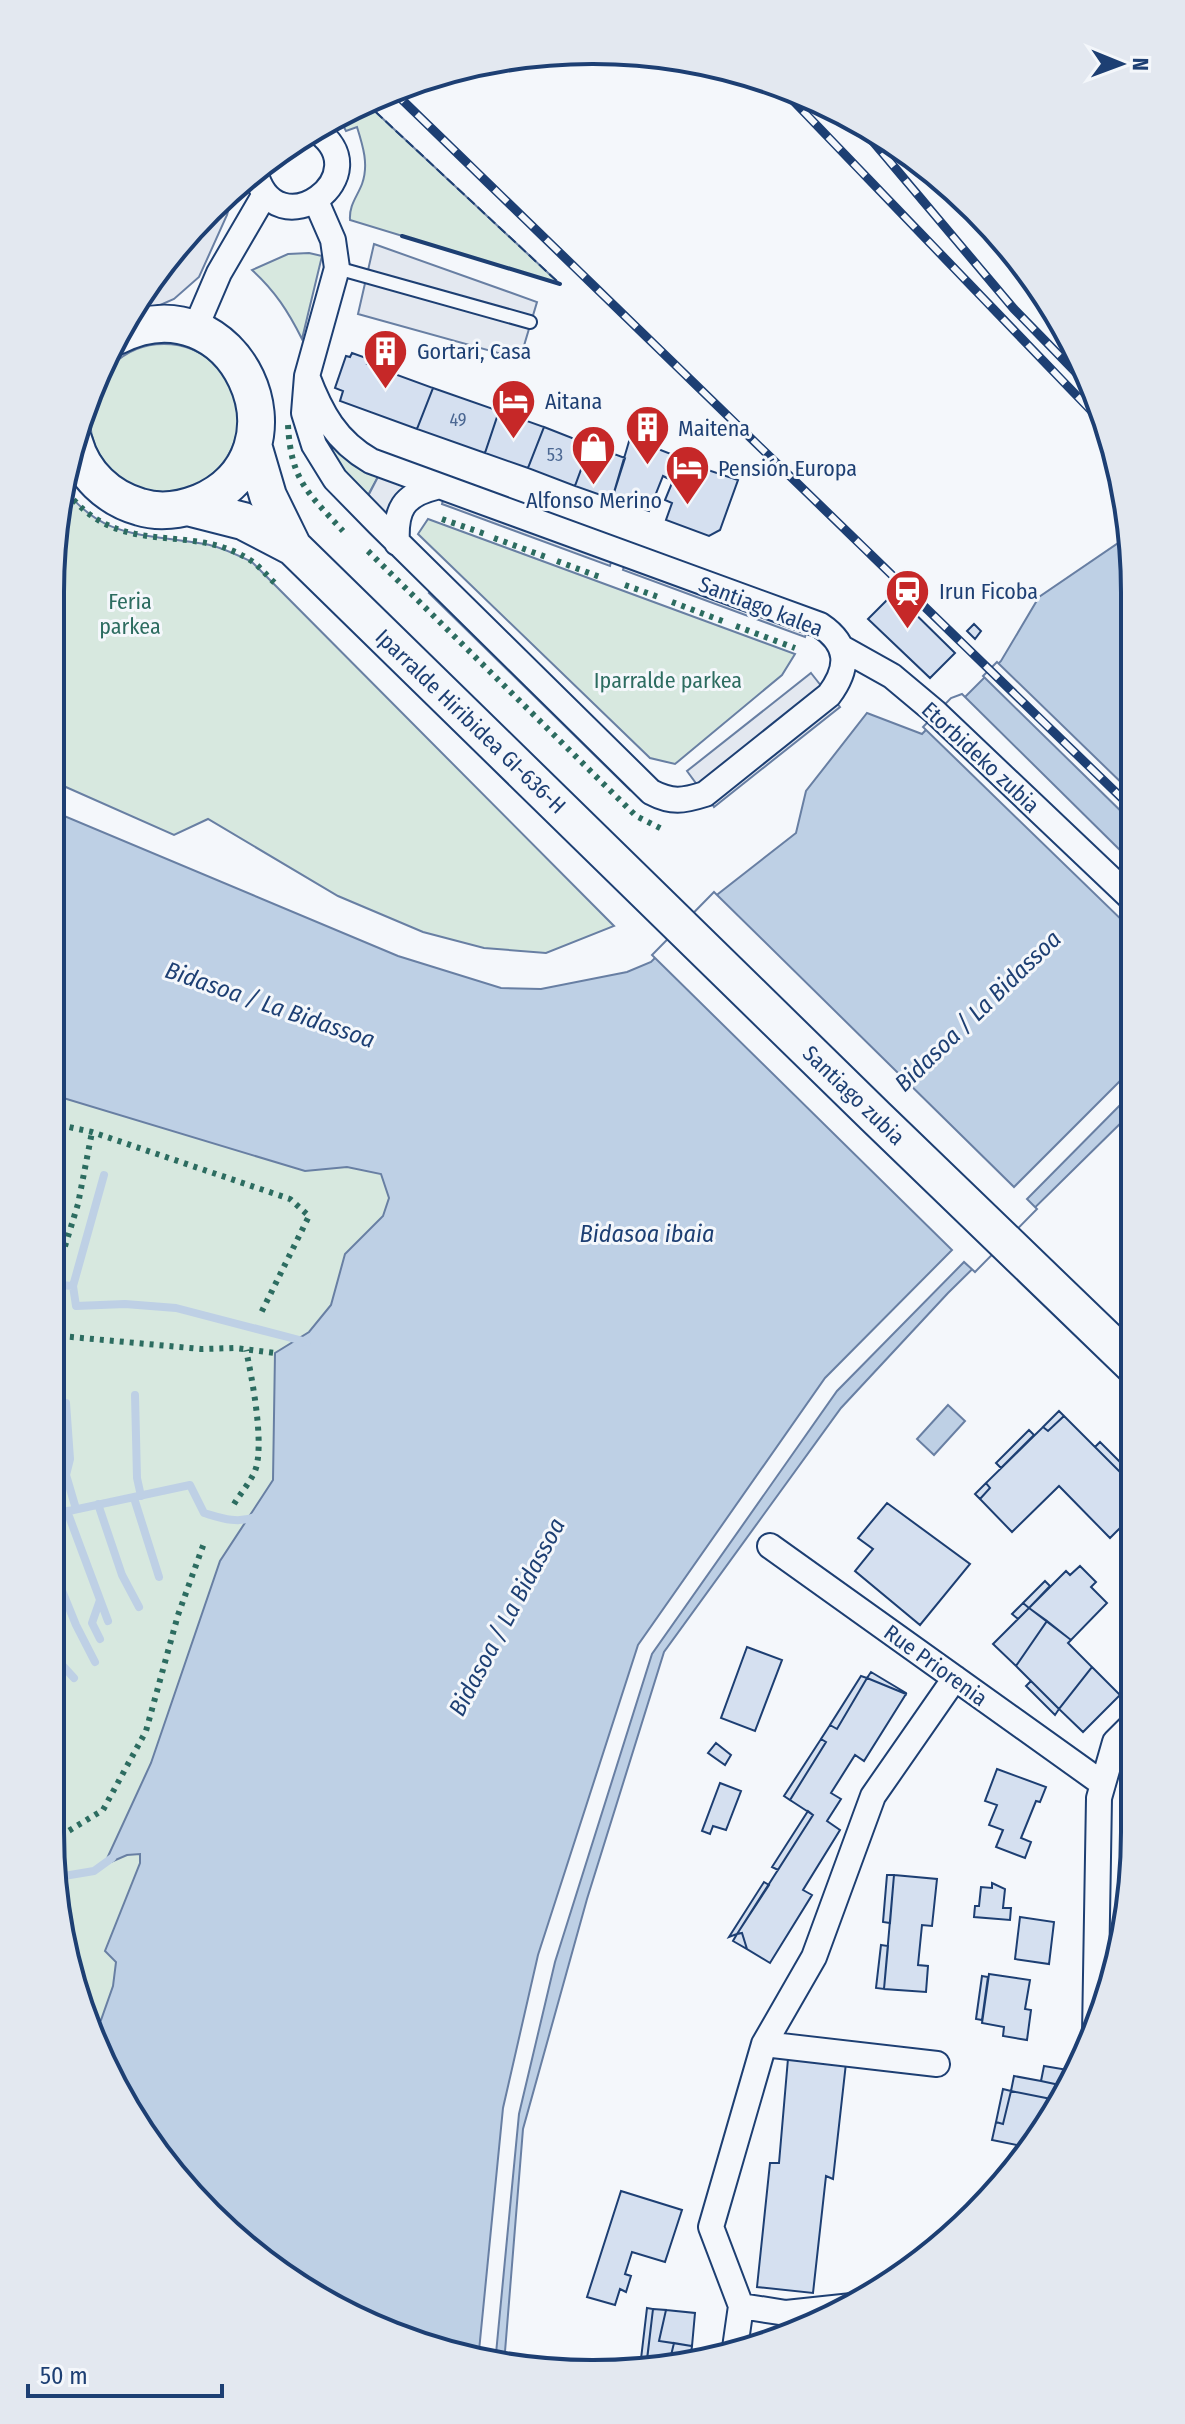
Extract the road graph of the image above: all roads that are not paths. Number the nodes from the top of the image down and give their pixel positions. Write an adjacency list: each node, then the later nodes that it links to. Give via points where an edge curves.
1 (325, 137): 3 (street, via 336,166 334,180)
2 (260, 182): 3 (street, via 276,202 289,207); 6 (street)
3 (316, 201): 4 (street, via 333,240)
4 (337, 268): 5 (lane); 8 (street)
5 (530, 322)
6 (195, 329): 7 (main road, Iparralde Hiribidea GI-636-H, via 152,324); 9 (main road, Iparralde Hiribidea GI-636-H, via 216,340 247,375 255,397)
7 (134, 330)
8 (307, 376): 11 (street, Santiago kalea, via 331,428 353,451); 13 (street, via 304,413 314,445 335,479)
9 (253, 445): 12 (main road, Iparralde Hiribidea GI-636-H, via 228,484); 14 (main road, Iparralde Hiribidea GI-636-H, via 268,496)
10 (81, 458): 12 (main road, Iparralde Hiribidea GI-636-H, via 103,489 122,501 143,509)
11 (436, 487): 13 (street, via 419,491 401,509); 15 (street, Santiago kalea, via 820,625)
12 (188, 507): 14 (main road, Iparralde Hiribidea GI-636-H, via 243,521)
13 (397, 543): 15 (street, Santiago kalea, via 651,792 667,801 705,794 829,695 841,679)
14 (293, 547): 17 (main road, Iparralde Hiribidea GI-636-H)
15 (842, 648): 16 (street, Etorbideko zubia, via 892,676 935,712)
16 (1121, 889)
17 (649, 894): 18 (main road, Santiago zubia)
18 (1121, 1353)
19 (770, 1546): 20 (street, Rue Priorenia)
20 (955, 1678): 22 (street, Rue Priorenia); 24 (street, via 873,1796 814,1957)
21 (1121, 1736): 22 (street)
22 (1103, 1784): 23 (street)
23 (1096, 1992)
24 (764, 2044): 25 (street); 26 (street, via 711,2227)
25 (937, 2064)
26 (741, 2306): 27 (street, via 786,2313); 28 (street)
27 (816, 2310)
28 (736, 2340)

